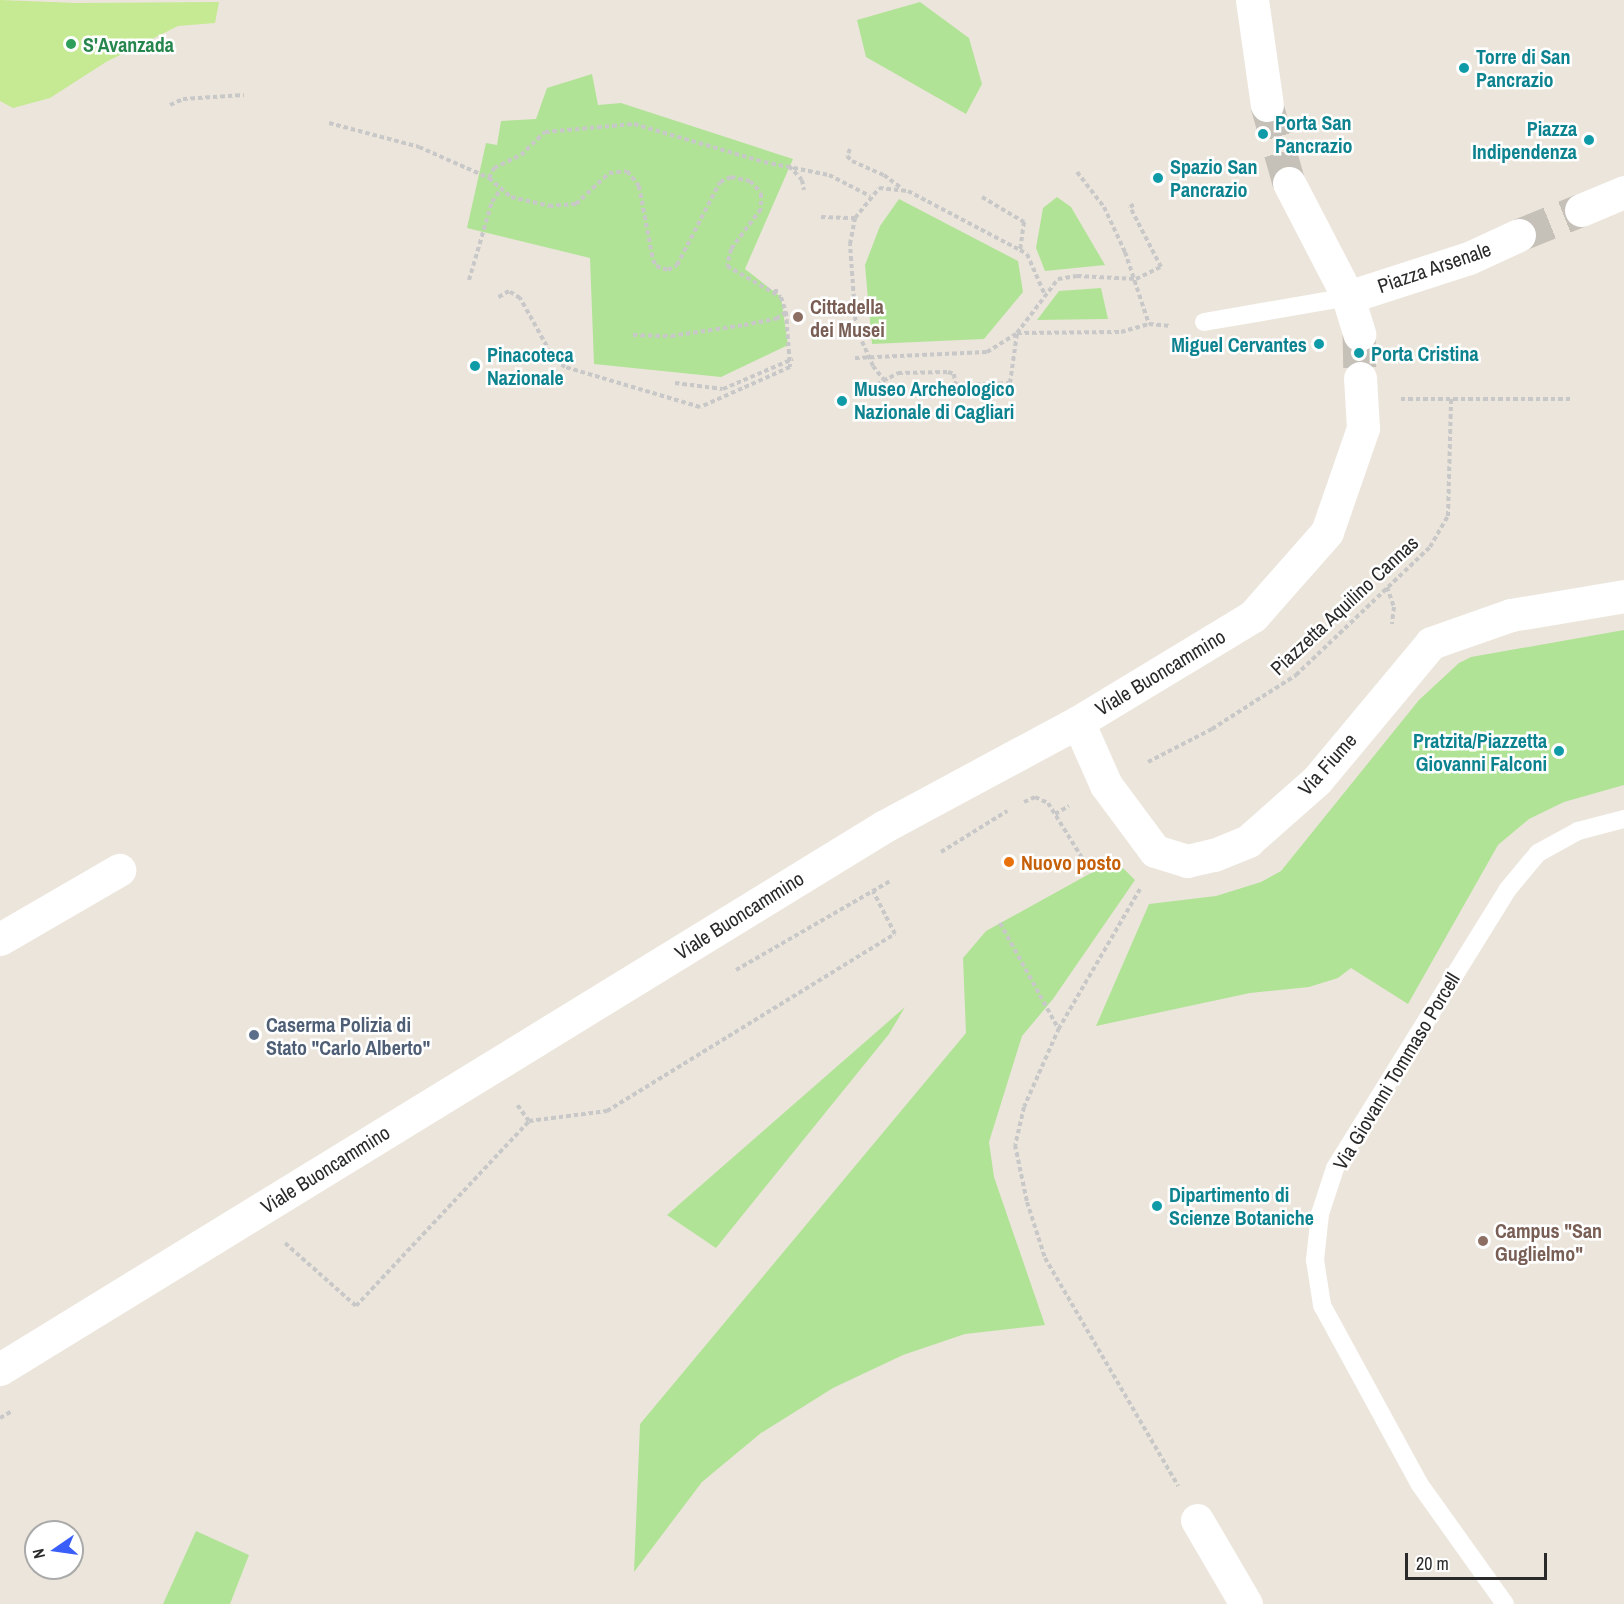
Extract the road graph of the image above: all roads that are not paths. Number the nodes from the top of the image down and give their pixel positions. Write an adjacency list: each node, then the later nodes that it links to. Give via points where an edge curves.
1 (1252, 0): 2 (street)
2 (1267, 105)
3 (1289, 183): 7 (street)
4 (1624, 192): 5 (street)
5 (1581, 210)
6 (1519, 235): 7 (street, Piazza Arsenale, via 1469,258)
7 (1348, 297): 8 (lane, Piazza Arsenale); 9 (street)
8 (1204, 322)
9 (1359, 334)
10 (1361, 389): 12 (street, Viale Buoncammino, via 1363,428 1327,532 1292,575 1253,616)
11 (1624, 596): 12 (street, Via Fiume, via 1511,615 1431,643 1317,780 1248,841 1214,855 1187,861 1155,851 1106,785)
12 (1078, 722): 16 (street, Viale Buoncammino, via 883,827)
13 (1624, 819): 19 (lane, Via Giovanni Tommaso Porcell, via 1578,831 1538,853 1509,889 1335,1168 1320,1215 1315,1260 1322,1305 1420,1485)
14 (120, 870): 15 (street)
15 (0, 939)
16 (0, 1369)
17 (1197, 1520): 18 (street)
18 (1246, 1604)
19 (1505, 1604)

